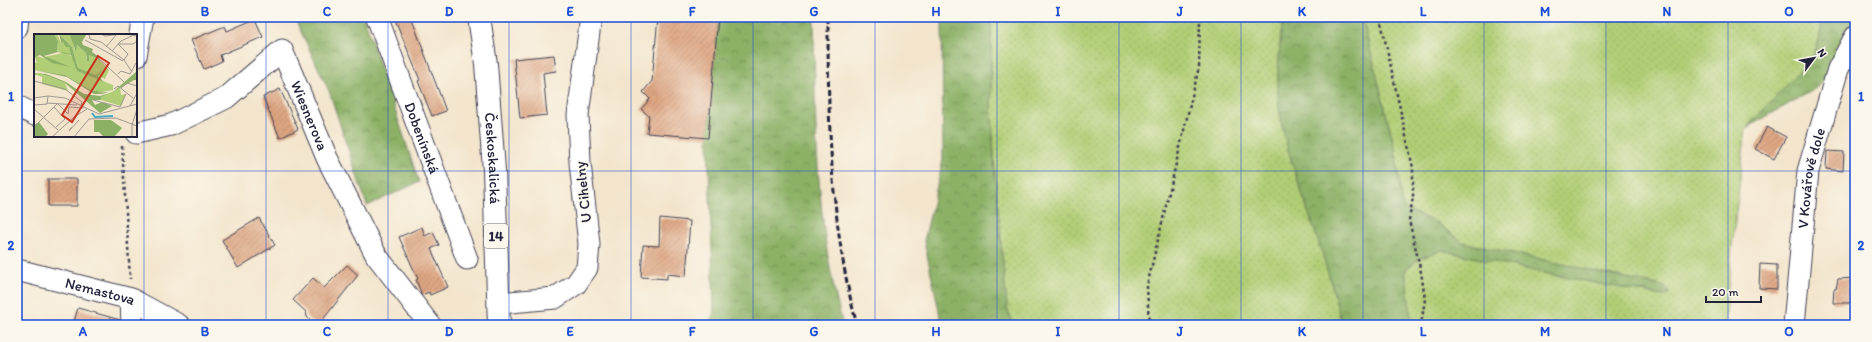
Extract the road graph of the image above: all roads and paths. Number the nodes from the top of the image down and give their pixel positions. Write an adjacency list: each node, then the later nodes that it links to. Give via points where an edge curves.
1 (18, 17): 8 (street)
2 (143, 17): 10 (street)
3 (377, 17): 15 (street, Dobenínská)
4 (479, 17): 18 (main road, Českoskalická / 14, via 486,64 493,162)
5 (591, 17): 18 (street, U Cihelny, via 578,115 580,163 589,244 587,268 576,284 555,298)
6 (1200, 17): 23 (path, via 1199,67 1147,286)
7 (1380, 17): 24 (path, via 1413,168 1413,197 1408,220 1425,299)
8 (17, 26)
9 (1855, 37): 25 (street, V Kovářově dole, via 1838,69 1808,171)
10 (137, 50)
11 (17, 106): 12 (street)
12 (34, 114)
13 (137, 133): 21 (street, Wiesnerova, via 171,125 226,98 282,50 327,158 376,255)
14 (122, 137): 17 (path)
15 (467, 259)
16 (17, 270): 17 (street, Nemastova)
17 (132, 299): 19 (street); 20 (street, Nemastova)
18 (499, 303): 22 (main road, Českoskalická / 14)
19 (132, 325)
20 (179, 325)
21 (430, 325)
22 (499, 325)
23 (1149, 325)
24 (1422, 325)
25 (1794, 325)

